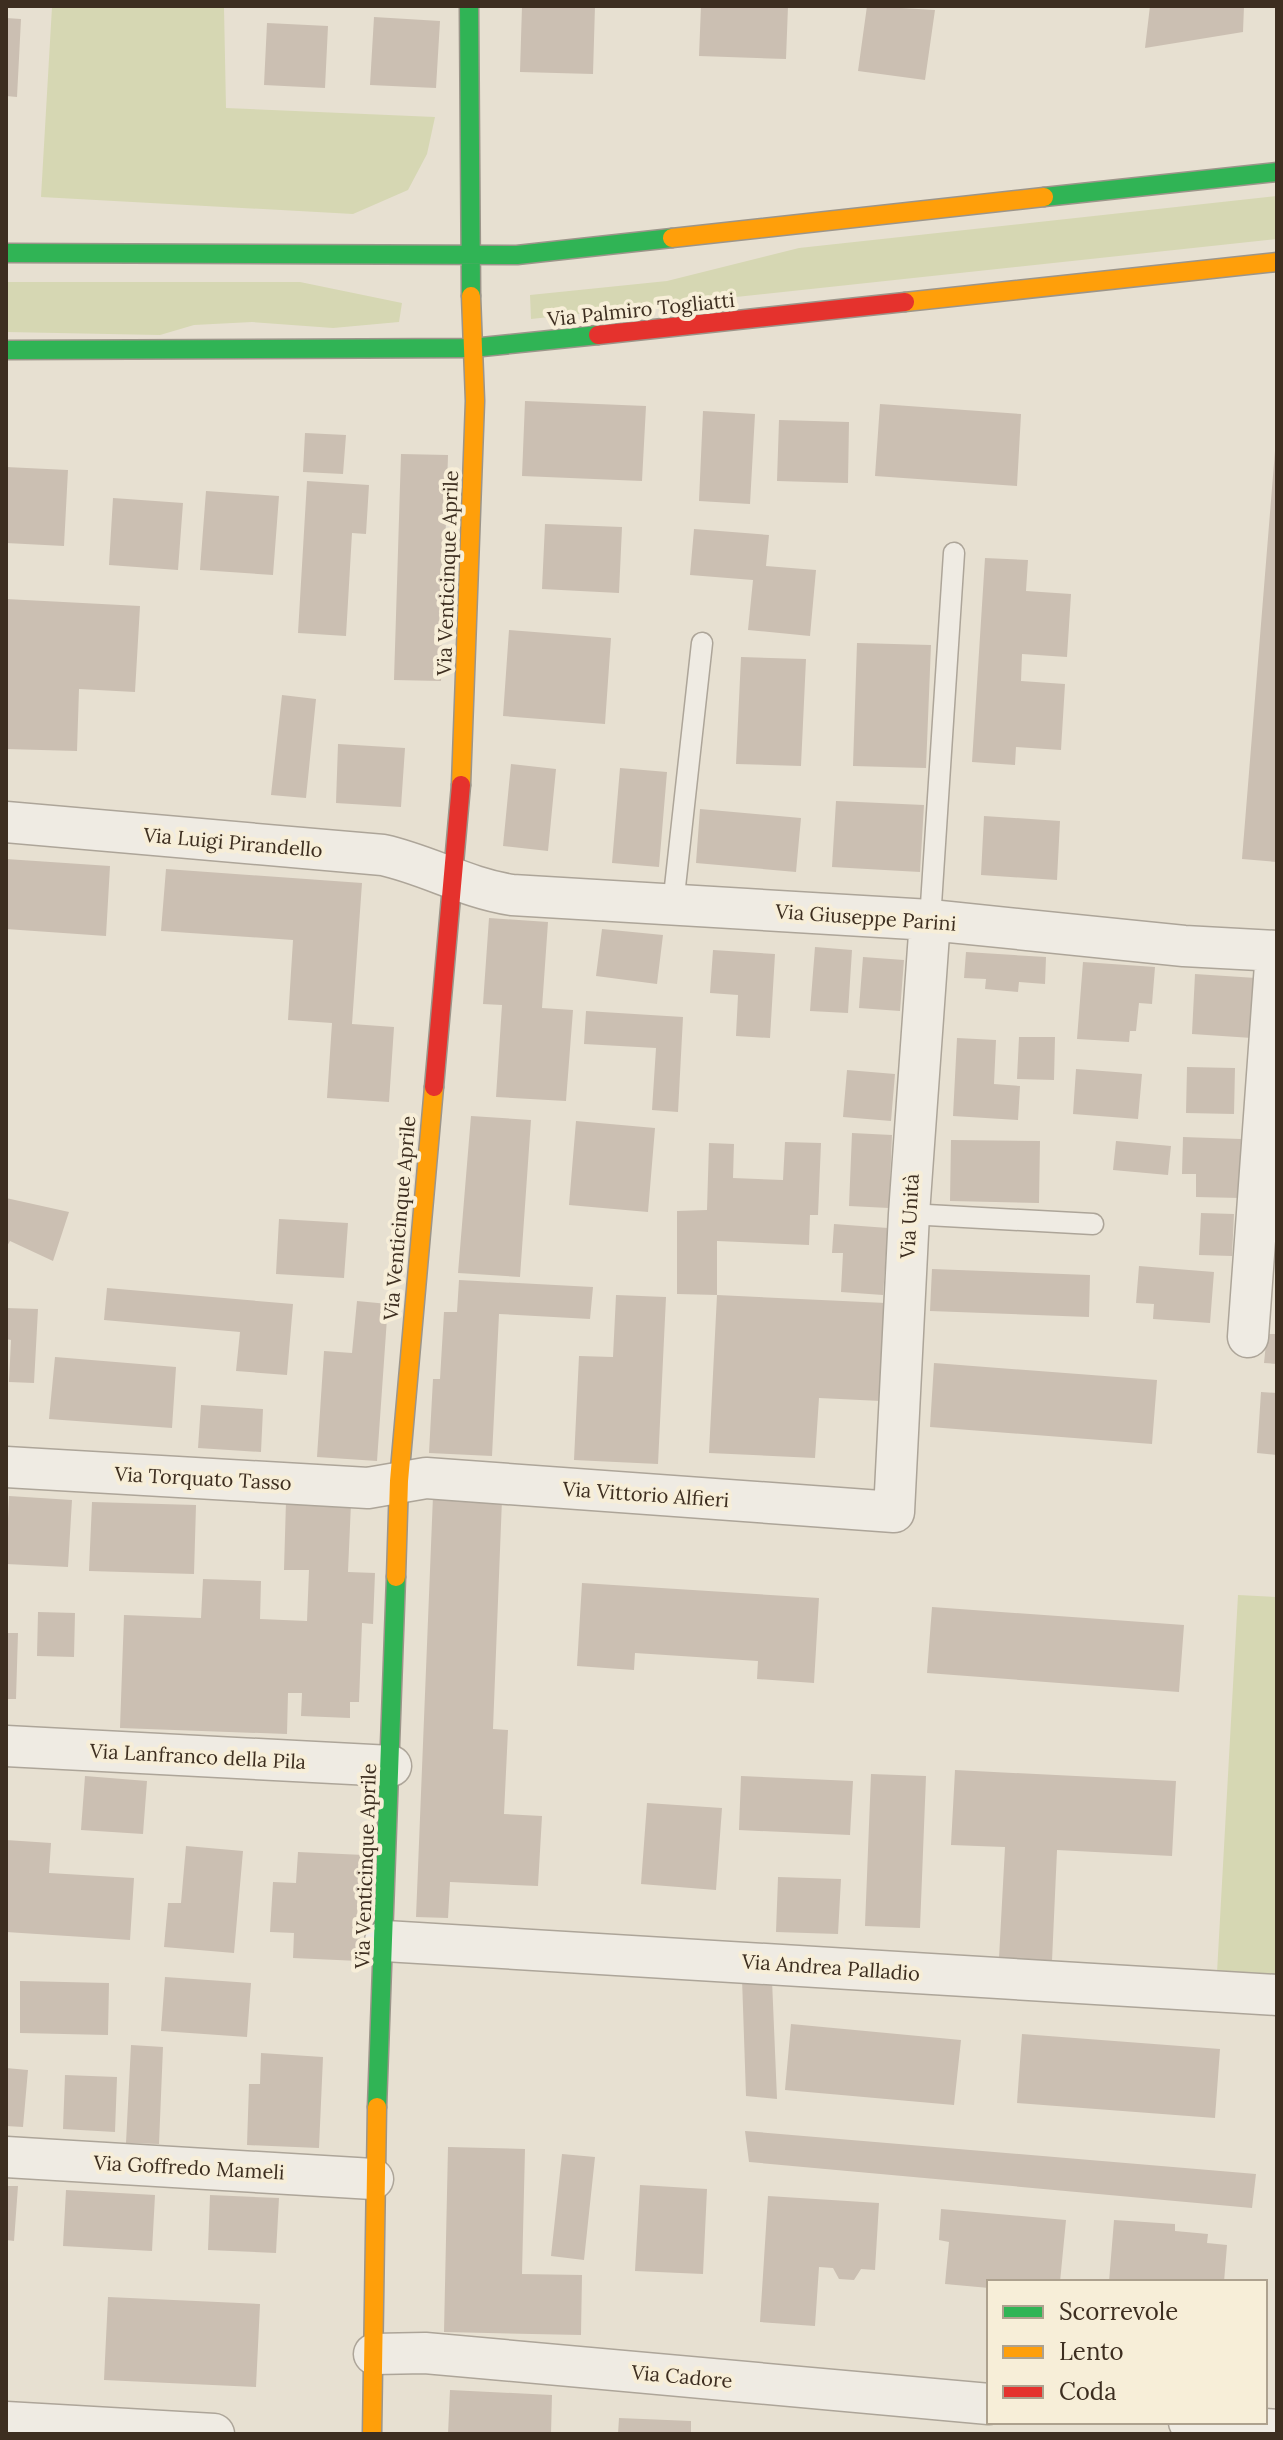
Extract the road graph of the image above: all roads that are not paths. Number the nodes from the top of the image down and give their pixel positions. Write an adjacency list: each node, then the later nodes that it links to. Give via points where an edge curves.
1 (469, 6): 4 (street, Via Venticinque Aprile)
2 (1277, 172): 4 (street)
3 (6, 253): 4 (street)
4 (469, 256): 6 (street, Via Venticinque Aprile)
5 (1277, 262): 6 (street, Via Palmiro Togliatti)
6 (472, 348): 7 (street, Via Palmiro Togliatti); 11 (street, Via Venticinque Aprile, via 475,401)
7 (6, 350)
8 (954, 553): 13 (lane)
9 (702, 643): 12 (lane)
10 (6, 822): 11 (street, Via Luigi Pirandello, via 383,855 420,863)
11 (456, 880): 12 (street, Via Giuseppe Parini, via 512,895); 19 (street, Via Venticinque Aprile)
12 (673, 905): 13 (street, Via Giuseppe Parini)
13 (930, 920): 14 (street, Via Giuseppe Parini); 15 (street, Via Unità)
14 (1276, 951): 17 (street)
15 (909, 1214): 16 (lane); 20 (street, Via Unità)
16 (1093, 1224)
17 (1248, 1337)
18 (6, 1467): 19 (street, Via Torquato Tasso, via 368,1488)
19 (399, 1481): 20 (street, Via Vittorio Alfieri, via 426,1478); 22 (street, Via Venticinque Aprile)
20 (894, 1512)
21 (6, 1746): 22 (street, Via Lanfranco della Pila)
22 (391, 1766): 23 (street, Via Venticinque Aprile)
23 (385, 1941): 24 (street, Via Andrea Palladio); 26 (street, Via Venticinque Aprile)
24 (1277, 1995)
25 (6, 2157): 26 (street, Via Goffredo Mameli)
26 (373, 2179): 27 (street, Via Venticinque Aprile)
27 (374, 2354): 28 (street, Via Cadore, via 425,2353); 33 (street, Via Venticinque Aprile)
28 (987, 2404)
29 (6, 2422): 32 (street)
30 (1211, 2424): 31 (street)
31 (1277, 2430)
32 (214, 2434)
33 (372, 2434)

